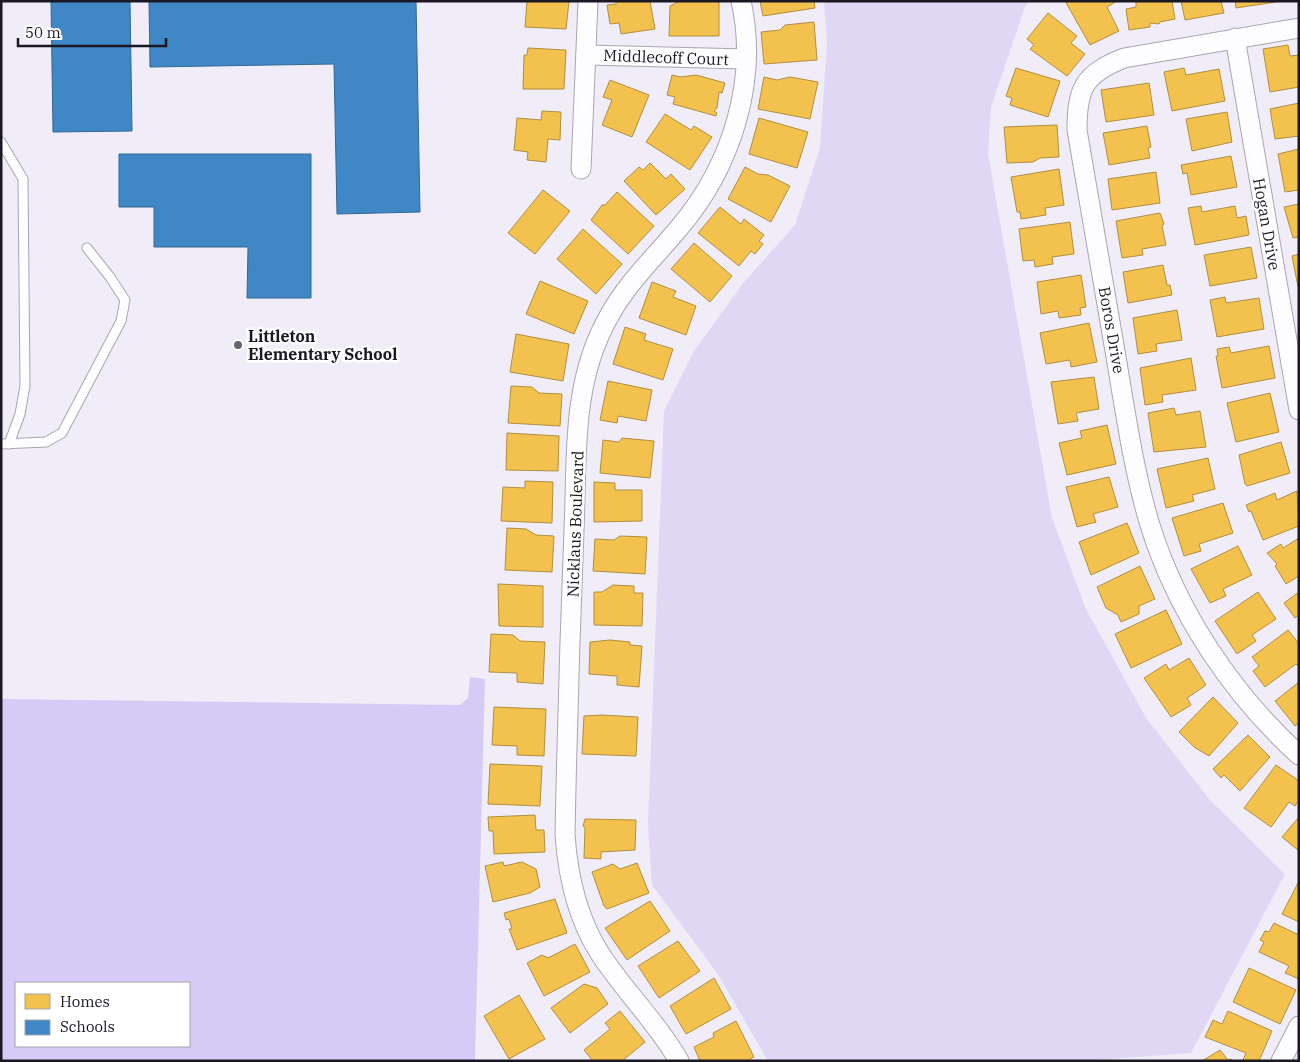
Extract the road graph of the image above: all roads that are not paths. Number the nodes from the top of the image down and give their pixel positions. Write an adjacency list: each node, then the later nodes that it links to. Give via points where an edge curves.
1 (588, 1): 5 (street, Middlecoff Court)
2 (741, 1): 6 (street, Nicklaus Boulevard)
3 (1299, 28): 4 (street, Boros Drive)
4 (1235, 38): 10 (street, Hogan Drive); 12 (street, Boros Drive, via 1124,58 1102,67 1084,84 1077,106 1077,130 1136,471 1160,555 1198,630 1233,683)
5 (586, 54): 6 (street, Middlecoff Court); 8 (street, Middlecoff Court)
6 (746, 59): 14 (street, Nicklaus Boulevard, via 736,124 718,169 695,208 642,267 611,311 589,360 580,404 569,662 567,861 579,911 596,947)
7 (1, 142): 11 (lane, via 23,179 25,386 20,414)
8 (581, 169)
9 (87, 248): 11 (lane, via 125,300 121,321 62,433 46,442)
10 (1299, 410)
11 (5, 444)
12 (1299, 755)
13 (1299, 1026): 15 (street)
14 (679, 1061)
15 (1281, 1061)

